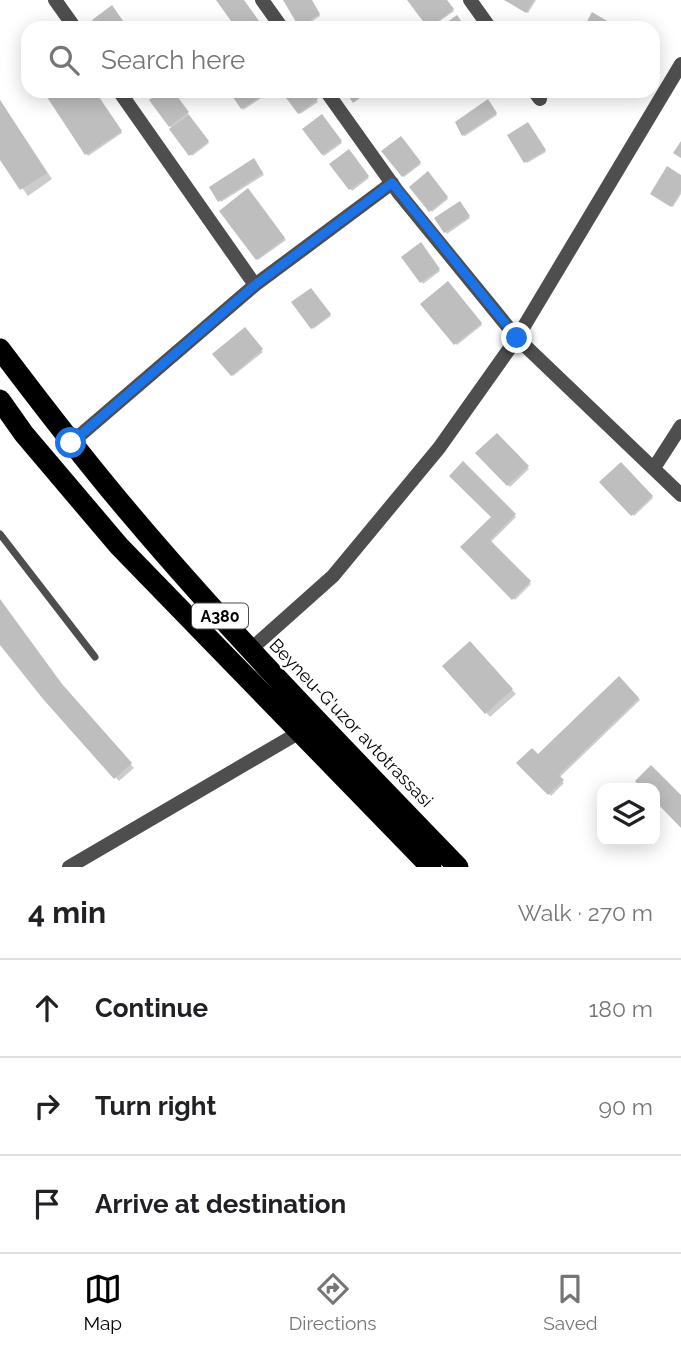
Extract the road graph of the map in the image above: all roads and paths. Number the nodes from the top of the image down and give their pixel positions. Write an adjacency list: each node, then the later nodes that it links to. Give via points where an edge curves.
1 (55, 0): 4 (street)
2 (262, 0): 5 (street)
3 (470, 0): 6 (street)
4 (70, 21)
5 (277, 21)
6 (485, 21)
7 (681, 64): 12 (street)
8 (124, 98): 11 (street)
9 (331, 98): 10 (street)
10 (392, 183): 11 (street); 12 (street)
11 (255, 285): 16 (street)
12 (517, 338): 18 (street); 21 (street, via 439,448 333,576)
13 (0, 349): 16 (highway, Beyneu-G'uzor avtotrassasi / A380)
14 (0, 400): 17 (highway, A380)
15 (681, 426): 18 (street)
16 (67, 438): 17 (highway); 21 (highway, Beyneu-G'uzor avtotrassasi / A380)
17 (38, 451): 23 (highway, A380, via 120,546)
18 (654, 468): 19 (street)
19 (681, 495)
20 (0, 534): 22 (lane)
21 (250, 650): 26 (highway, Beyneu-G'uzor avtotrassasi / A380)
22 (95, 657)
23 (300, 732): 24 (street); 25 (highway, A380)
24 (69, 867)
25 (430, 867)
26 (458, 867)

